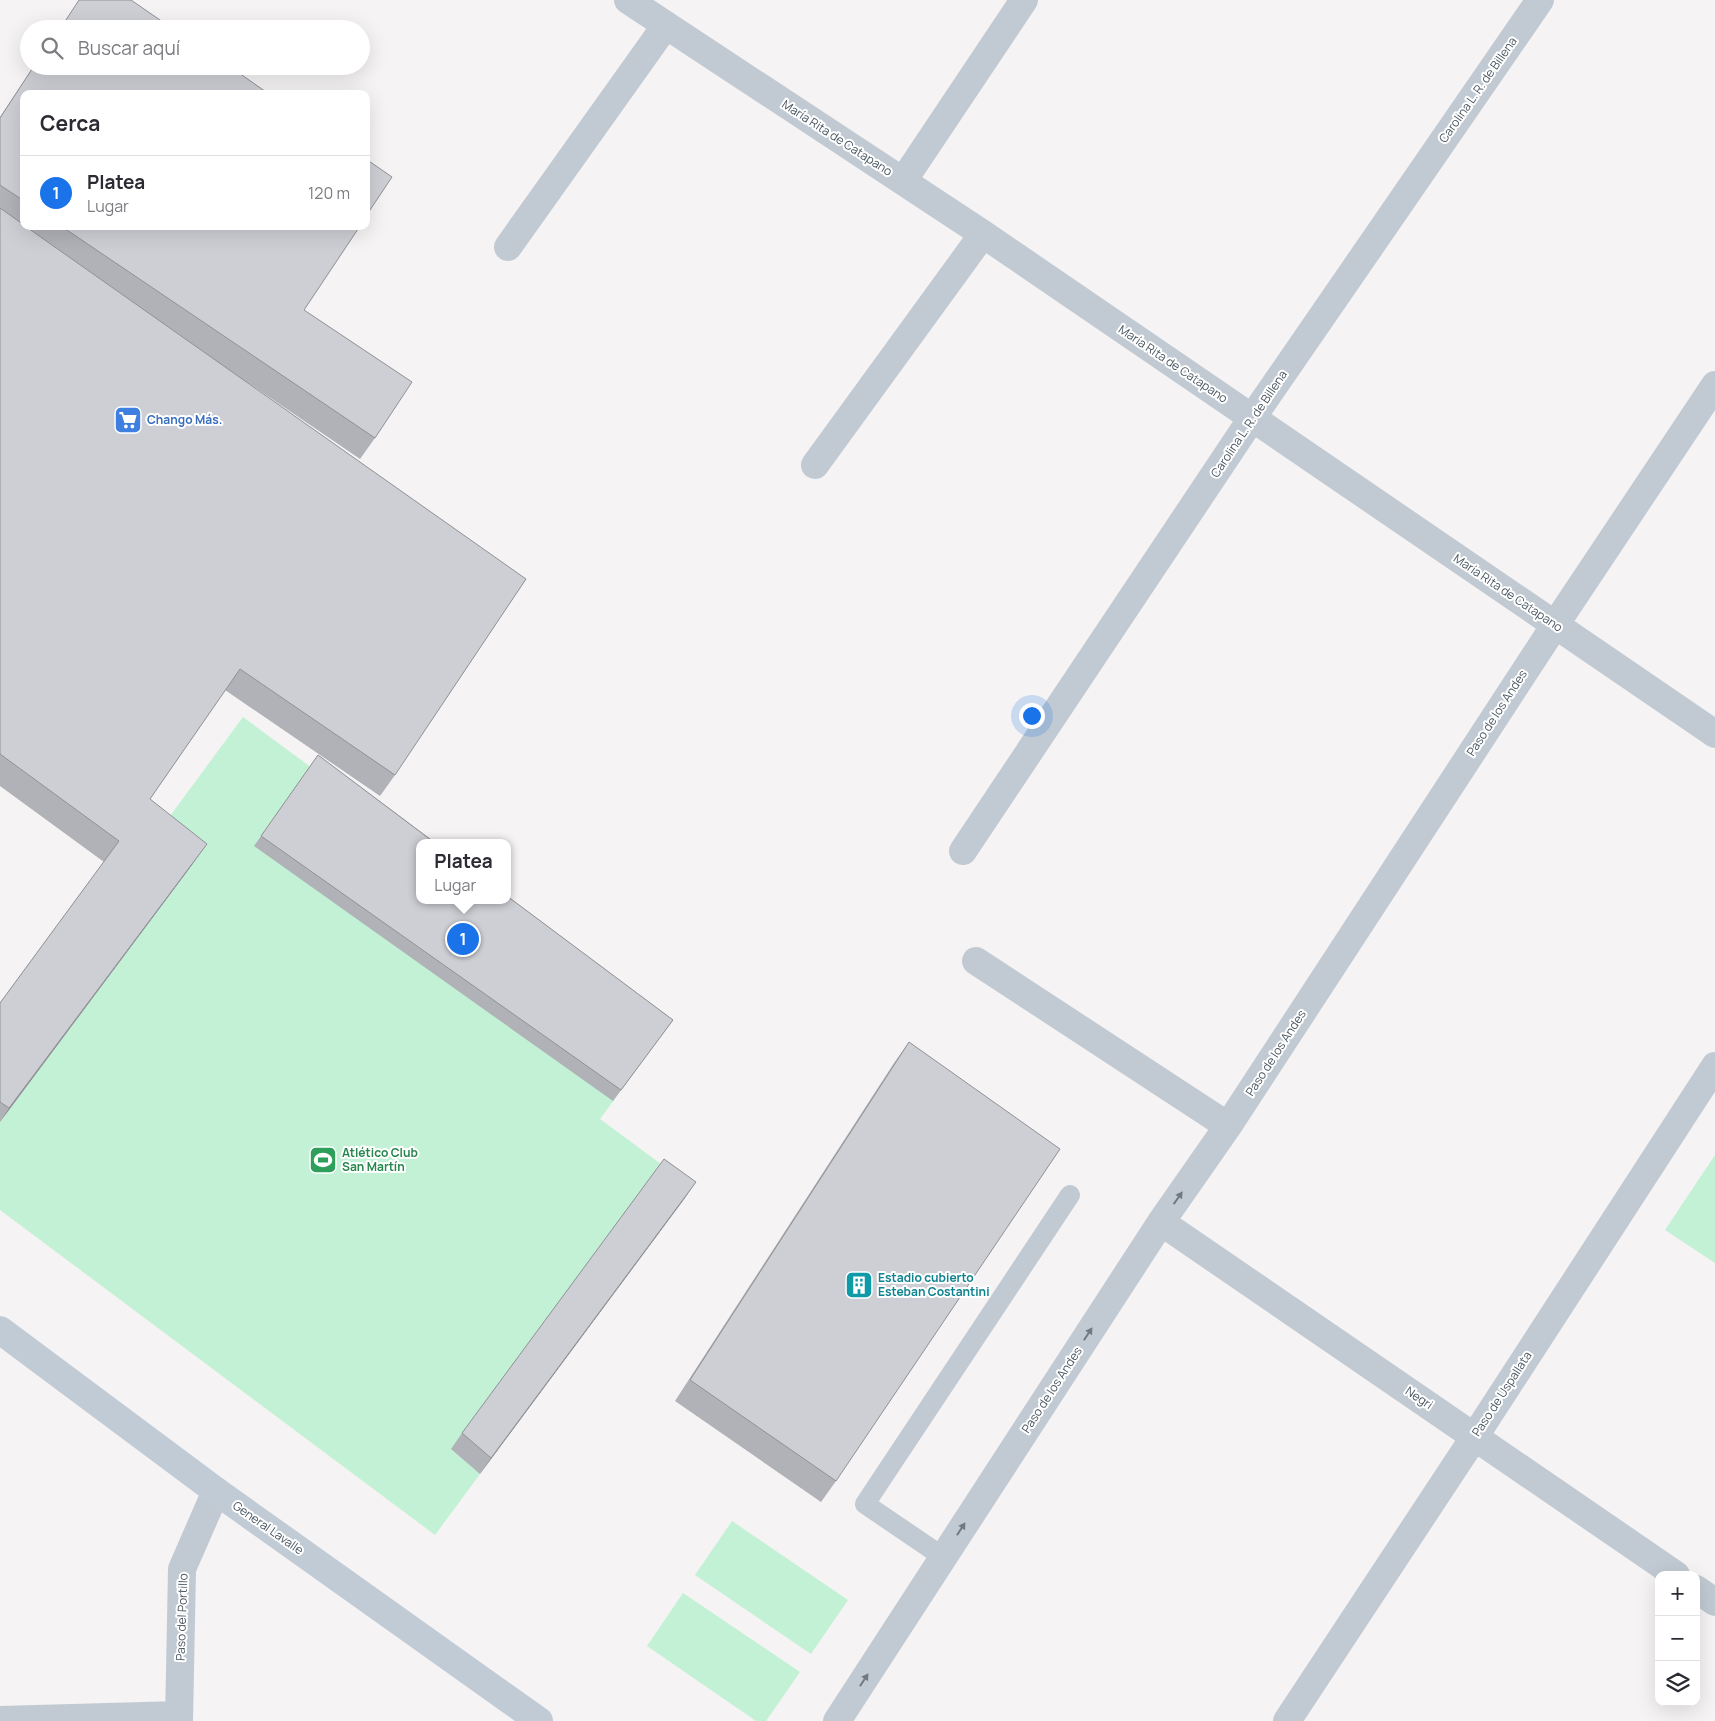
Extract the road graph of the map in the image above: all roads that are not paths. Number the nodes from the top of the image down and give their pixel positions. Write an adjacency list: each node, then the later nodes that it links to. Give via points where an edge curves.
1 (628, 0): 4 (street, María Rita de Catapano)
2 (1024, 0): 5 (street)
3 (1540, 0): 9 (street, Carolina L. R. de Billena)
4 (666, 25): 5 (street, María Rita de Catapano); 7 (street)
5 (903, 181): 6 (street, María Rita de Catapano)
6 (983, 234): 9 (street, María Rita de Catapano); 10 (street)
7 (508, 247)
8 (1715, 385): 11 (street, Paso de los Andes)
9 (1252, 418): 11 (street, María Rita de Catapano); 13 (street, Carolina L. R. de Billena)
10 (815, 465)
11 (1555, 625): 12 (street, María Rita de Catapano); 16 (street, Paso de los Andes)
12 (1715, 734)
13 (963, 851)
14 (976, 961): 16 (street)
15 (1715, 1066): 20 (street, Paso de Uspallata)
16 (1228, 1126): 18 (street, Paso de los Andes, one-way to 16)
17 (1070, 1195): 22 (lane, via 865,1504)
18 (1161, 1222): 20 (street, Negri); 22 (street, Paso de los Andes, one-way to 18)
19 (0, 1330): 21 (main road, General Lavalle)
20 (1475, 1436): 23 (street, Negri); 30 (street, Paso de Uspallata)
21 (216, 1491): 26 (street, Paso del Portillo, via 182,1569); 28 (main road, General Lavalle)
22 (943, 1557): 29 (street, Paso de los Andes, one-way to 22)
23 (1670, 1571)
24 (1700, 1592): 25 (street)
25 (1715, 1602)
26 (179, 1718): 27 (street)
27 (0, 1720)
28 (539, 1721)
29 (838, 1721)
30 (1287, 1721)

